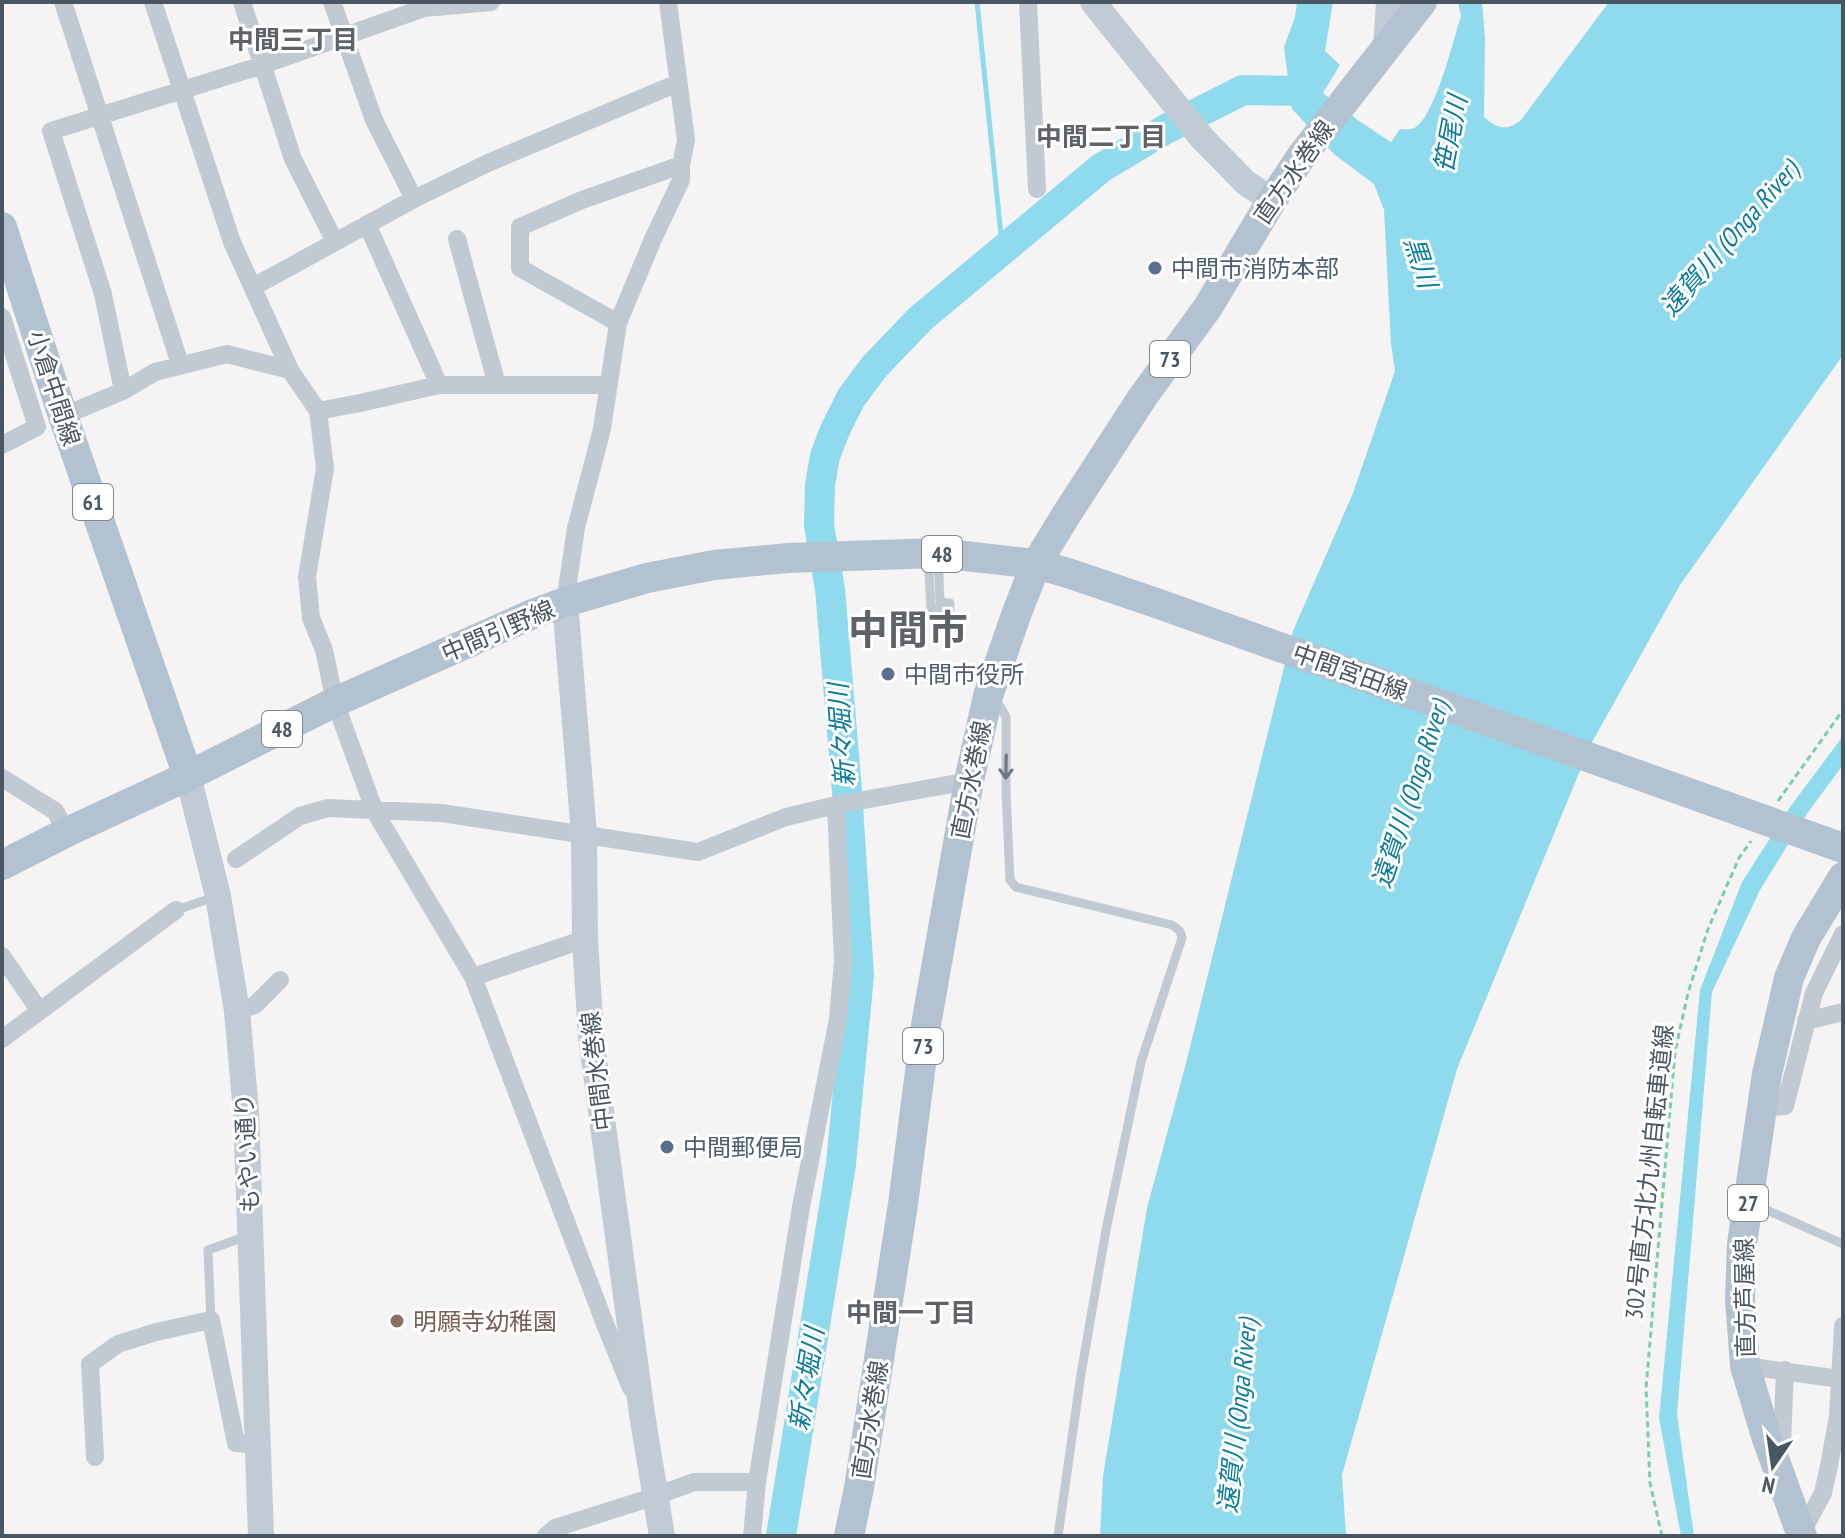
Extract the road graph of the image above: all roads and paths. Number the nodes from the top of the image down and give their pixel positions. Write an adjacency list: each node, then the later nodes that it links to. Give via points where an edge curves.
1 (63, 2): 17 (street)
2 (153, 2): 16 (street)
3 (242, 2): 14 (street)
4 (332, 2): 12 (street)
5 (491, 2): 11 (street)
6 (668, 2): 15 (street)
7 (1028, 2): 19 (street)
8 (1093, 2): 21 (street, via 1202,138 1246,183)
9 (1389, 2): 13 (street)
10 (1422, 2): 13 (main road, 直方水巻線 / 73)
11 (423, 5): 12 (street)
12 (343, 38): 14 (street); 20 (street, via 374,120)
13 (1386, 48): 21 (main road, 直方水巻線 / 73)
14 (263, 65): 16 (street); 25 (street, via 293,159)
15 (678, 83): 18 (street, via 686,140); 20 (street)
16 (181, 90): 17 (street); 26 (street, via 232,242)
17 (100, 116): 29 (street); 34 (street, via 51,131 103,294)
18 (681, 165): 28 (street, via 681,180); 28 (street, via 520,227 520,268)
19 (1037, 189)
20 (414, 199): 22 (street)
21 (1272, 200): 39 (main road, 直方水巻線 / 73, via 1208,307 1142,398)
22 (367, 224): 25 (street); 31 (street)
23 (2, 227): 36 (main road, 小倉中間線 / 61)
24 (457, 239): 32 (street)
25 (335, 242): 26 (street)
26 (253, 287): 30 (street)
27 (2, 317): 37 (street, via 37,427)
28 (618, 323): 33 (street)
29 (180, 364): 30 (street, via 227,354); 34 (street)
30 (290, 370): 35 (street)
31 (439, 385): 32 (street); 35 (street)
32 (497, 385): 33 (street)
33 (609, 385): 40 (street)
34 (123, 391): 36 (street)
35 (318, 411): 42 (street, via 325,468 307,577 311,618)
36 (63, 416): 44 (main road, 小倉中間線 / 61)
37 (2, 445)
38 (933, 553): 38 (lane, via 940,602 950,603 950,610 931,608); 39 (main road, 中間引野線 / 48); 40 (main road, 中間引野線 / 48, via 714,565)
39 (1036, 564): 41 (main road, 直方水巻線 / 73); 53 (main road, 中間宮田線)
40 (565, 602): 42 (main road, 中間引野線 / 48); 51 (street, 中間水巻線)
41 (988, 696): 46 (main road, 直方水巻線 / 73); 91 (lane, one-way to 91, via 1006,717 1010,880 1016,887 1172,925 1182,938 1141,1062 1106,1230)
42 (335, 702): 44 (main road, 中間引野線 / 48); 49 (street)
43 (1843, 710): 48 (path)
44 (188, 776): 50 (main road, 中間引野線 / 48); 57 (street, もやい通り)
45 (2, 778): 50 (street, via 55,811)
46 (969, 781): 47 (street); 90 (main road, 直方水巻線 / 73, via 926,1025)
47 (836, 805): 51 (street, via 786,817 698,852); 83 (street, via 843,961 838,1019 801,1207)
48 (1772, 810)
49 (375, 812): 51 (street, via 441,813); 54 (street, via 328,808 300,816); 62 (street)
50 (67, 832): 55 (main road, 中間引野線 / 48)
51 (584, 834): 60 (street, 中間水巻線)
52 (1756, 834): 92 (path, 302号直方北九州自転車道線, via 1739,858 1708,929 1675,1052 1646,1388 1650,1483)
53 (1840, 847)
54 (236, 859)
55 (2, 865)
56 (1843, 877): 69 (main road, 直方芦屋線 / 27, via 1789,978)
57 (218, 896): 58 (lane); 65 (street, もやい通り)
58 (176, 910): 64 (street)
59 (1843, 934): 67 (street)
60 (585, 939): 62 (street); 78 (street, 中間水巻線, via 591,1037)
61 (2, 956): 64 (street)
62 (473, 977): 78 (street)
63 (280, 980): 65 (street, via 255,1005)
64 (39, 1010): 68 (street)
65 (237, 1011): 71 (street, もやい通り)
66 (1843, 1012): 67 (street)
67 (1806, 1021): 69 (street, via 1785,1106)
68 (2, 1039)
69 (1762, 1108): 70 (main road, 直方芦屋線 / 27)
70 (1748, 1202): 72 (lane); 75 (main road, 直方芦屋線 / 27, via 1740,1299)
71 (250, 1234): 73 (lane, via 208,1250); 80 (street, もやい通り)
72 (1843, 1244)
73 (211, 1320): 80 (street, via 236,1443); 81 (street, via 118,1344 90,1364)
74 (1843, 1326): 77 (street)
75 (1745, 1366): 76 (street); 85 (main road, 直方芦屋線 / 27)
76 (1785, 1370): 77 (street); 79 (street)
77 (1842, 1379): 82 (street)
78 (642, 1414): 84 (street, 中間水巻線)
79 (1782, 1443)
80 (258, 1445): 86 (street, もやい通り)
81 (95, 1457)
82 (1836, 1468): 85 (street)
83 (757, 1482): 84 (street, via 694,1482); 89 (street)
84 (656, 1496): 87 (street, via 555,1528); 88 (street, 中間水巻線)
85 (1801, 1535)
86 (261, 1536)
87 (546, 1536)
88 (662, 1536)
89 (752, 1536)
90 (849, 1536)
91 (1058, 1536)
92 (1662, 1536)

